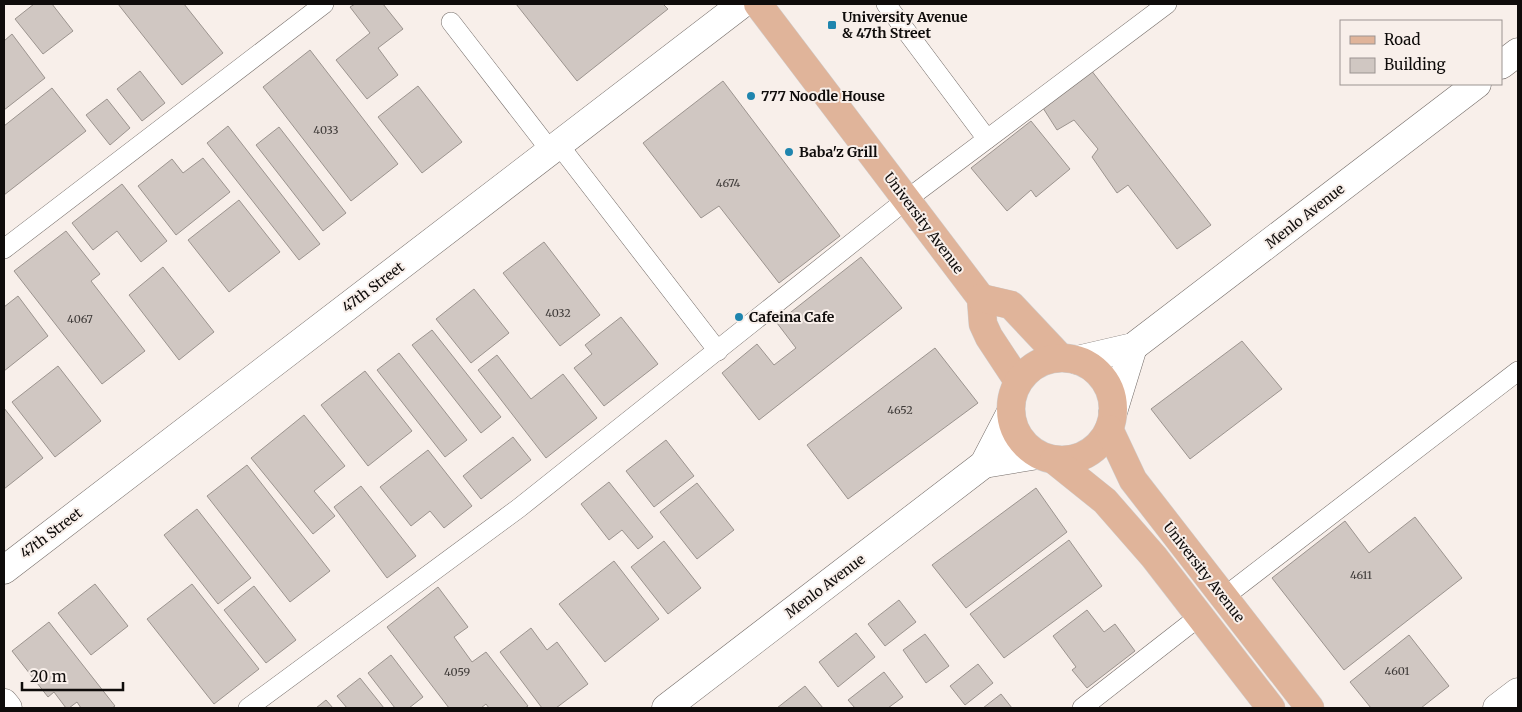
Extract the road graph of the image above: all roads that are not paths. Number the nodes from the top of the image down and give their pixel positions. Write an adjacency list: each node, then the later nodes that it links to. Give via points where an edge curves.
1 (324, 4): 13 (lane)
2 (742, 4): 11 (street, 47th Street)
3 (758, 4): 12 (main road, University Avenue)
4 (886, 4): 10 (lane)
5 (1167, 4): 10 (lane)
6 (451, 22): 11 (lane)
7 (1518, 52): 8 (street)
8 (1502, 65)
9 (1476, 85): 15 (street, Menlo Avenue)
10 (987, 139): 12 (lane)
11 (555, 147): 16 (lane); 24 (street, 47th Street)
12 (906, 200): 14 (main road, University Avenue); 16 (lane)
13 (4, 250)
14 (981, 298): 17 (main road, via 1011,305); 19 (main road, via 983,324)
15 (1134, 347): 17 (street, Menlo Avenue); 21 (street)
16 (718, 351): 30 (lane, via 519,508)
17 (1069, 358): 19 (main road, via 1043,360 1029,368); 21 (main road, via 1092,368 1104,380 1111,395)
18 (1518, 371): 25 (lane)
19 (1018, 381): 20 (main road, via 1011,397)
20 (1010, 414): 22 (main road, via 1024,444); 23 (street, Menlo Avenue)
21 (1111, 421): 22 (main road, via 1100,443 1087,454 1071,460); 25 (main road, University Avenue, via 1133,480)
22 (1046, 458): 23 (street, Menlo Avenue); 26 (main road, via 1104,501)
23 (984, 464): 31 (street, Menlo Avenue)
24 (4, 570)
25 (1224, 597): 34 (main road, University Avenue)
26 (1200, 616): 32 (lane); 33 (main road)
27 (1518, 692): 35 (street)
28 (4, 703): 29 (street)
29 (8, 708)
30 (248, 708)
31 (666, 708)
32 (1082, 708)
33 (1271, 708)
34 (1310, 708)
35 (1497, 708)

